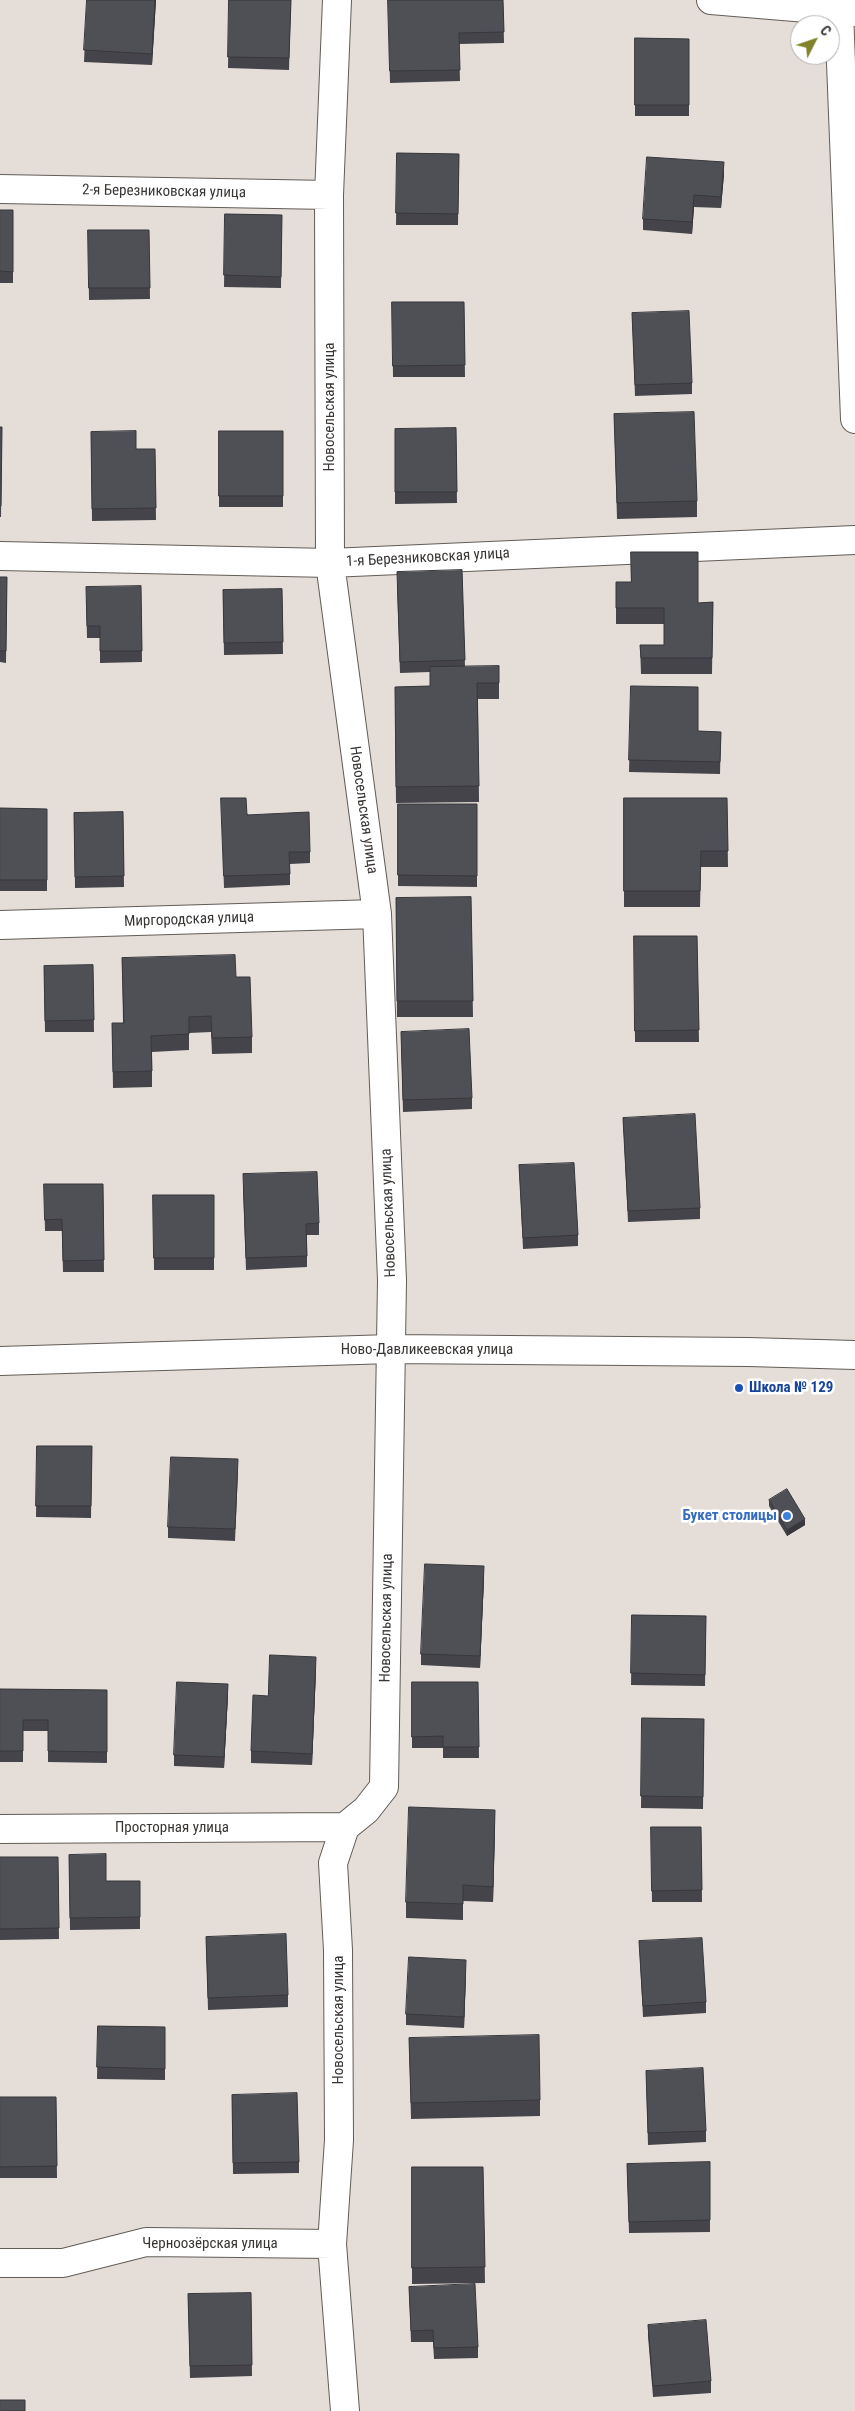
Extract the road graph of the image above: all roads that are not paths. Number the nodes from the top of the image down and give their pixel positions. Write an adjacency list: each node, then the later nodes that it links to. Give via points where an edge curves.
1 (337, 0): 5 (street, Новосельская улица)
2 (711, 0): 3 (street)
3 (847, 12): 6 (street)
4 (0, 189): 5 (street, 2-я Березниковская улица)
5 (329, 196): 9 (street, Новосельская улица)
6 (855, 419)
7 (855, 540): 9 (street, 1-я Березниковская улица)
8 (0, 556): 9 (street, 1-я Березниковская улица)
9 (330, 563): 10 (street, Новосельская улица)
10 (377, 914): 11 (street, Миргородская улица); 12 (street, Новосельская улица, via 392,1280)
11 (0, 925)
12 (391, 1349): 13 (street, Ново-Давликеевская улица); 14 (street, Ново-Давликеевская улица); 15 (street, Новосельская улица, via 384,1787 366,1810)
13 (855, 1355)
14 (0, 1361)
15 (345, 1827): 16 (street, Просторная улица); 17 (street, Новосельская улица, via 332,1863 338,1950 340,2140)
16 (0, 1829)
17 (332, 2244): 18 (street, Черноозёрская улица, via 146,2242 63,2263); 19 (street, Новосельская улица)
18 (0, 2263)
19 (345, 2411)

